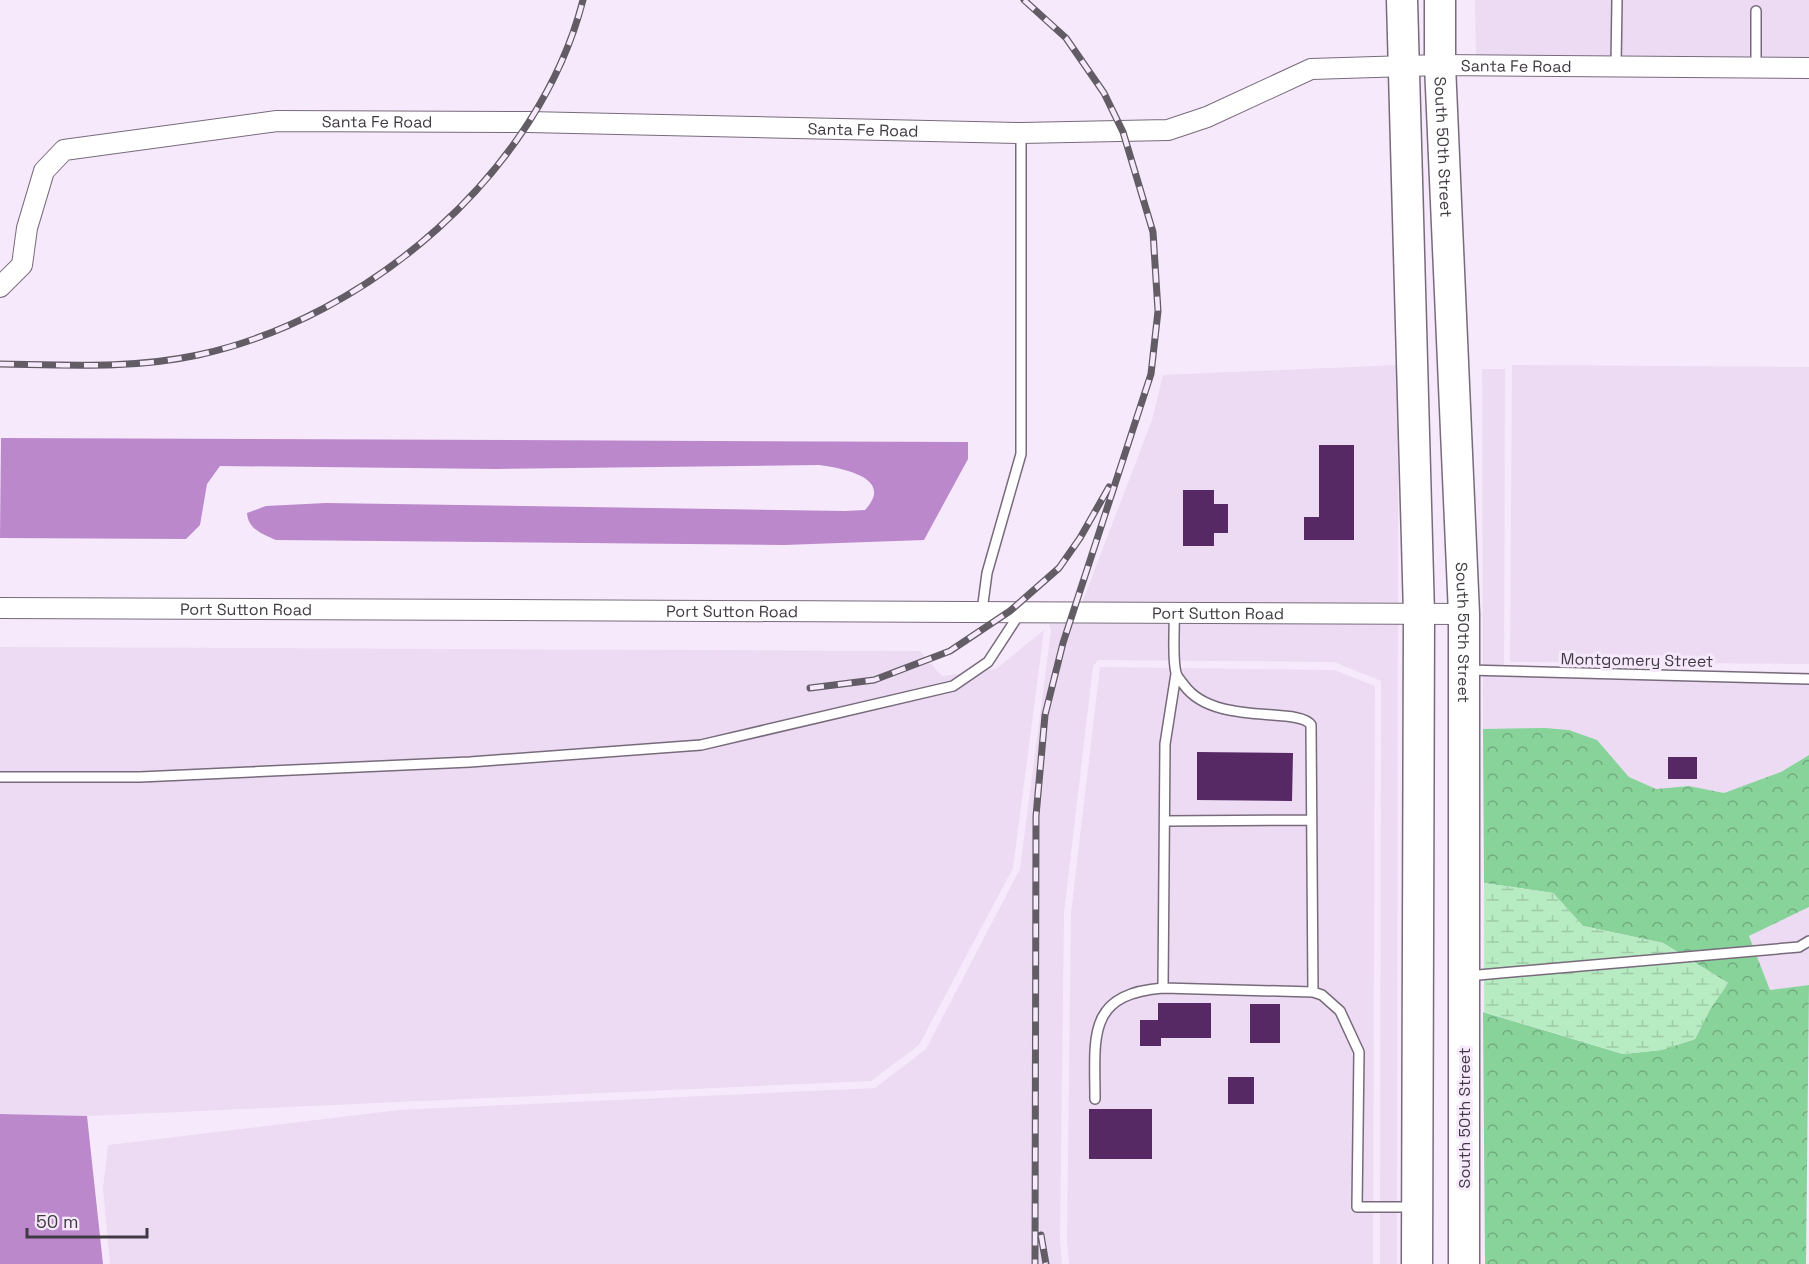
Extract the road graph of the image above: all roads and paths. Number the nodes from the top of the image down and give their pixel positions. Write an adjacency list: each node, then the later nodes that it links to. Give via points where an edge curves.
1 (1402, 0): 6 (main road)
2 (1440, 0): 5 (main road, South 50th Street)
3 (1617, 0): 7 (lane)
4 (1756, 11): 8 (lane)
5 (1440, 65): 6 (street, Santa Fe Road); 7 (street, Santa Fe Road); 17 (main road, South 50th Street)
6 (1402, 66): 10 (street, Santa Fe Road, via 1311,69 1207,117 1168,130); 16 (main road)
7 (1616, 66): 8 (street, Santa Fe Road)
8 (1756, 67): 9 (street, Santa Fe Road)
9 (1809, 68)
10 (1021, 133): 11 (street, Santa Fe Road, via 540,122 277,121 64,150 44,171 27,228 22,265); 13 (lane, via 1021,454 987,573)
11 (0, 286)
12 (0, 608): 13 (street, Port Sutton Road)
13 (982, 611): 14 (street, Port Sutton Road)
14 (1021, 611): 15 (street, Port Sutton Road); 21 (lane, via 988,662 953,686 701,745 470,762 140,777)
15 (1174, 613): 16 (street, Port Sutton Road); 19 (lane)
16 (1419, 614): 17 (street, Port Sutton Road); 29 (main road)
17 (1464, 614): 18 (main road, South 50th Street)
18 (1465, 670): 20 (lane, Montgomery Street); 25 (main road, South 50th Street)
19 (1176, 674): 22 (lane, via 1190,693 1213,706 1243,714 1298,716 1308,721 1312,731); 23 (lane, via 1165,744)
20 (1809, 679)
21 (0, 777)
22 (1311, 820): 23 (lane); 27 (lane)
23 (1165, 821): 26 (lane)
24 (1809, 941): 25 (lane, via 1799,947)
25 (1464, 976): 31 (main road, South 50th Street)
26 (1163, 988): 27 (lane); 28 (lane, via 1126,994 1106,1011 1095,1040)
27 (1313, 992): 29 (lane, via 1340,1011 1359,1052 1358,1207)
28 (1095, 1099)
29 (1417, 1207): 30 (main road)
30 (1417, 1264)
31 (1464, 1264)

